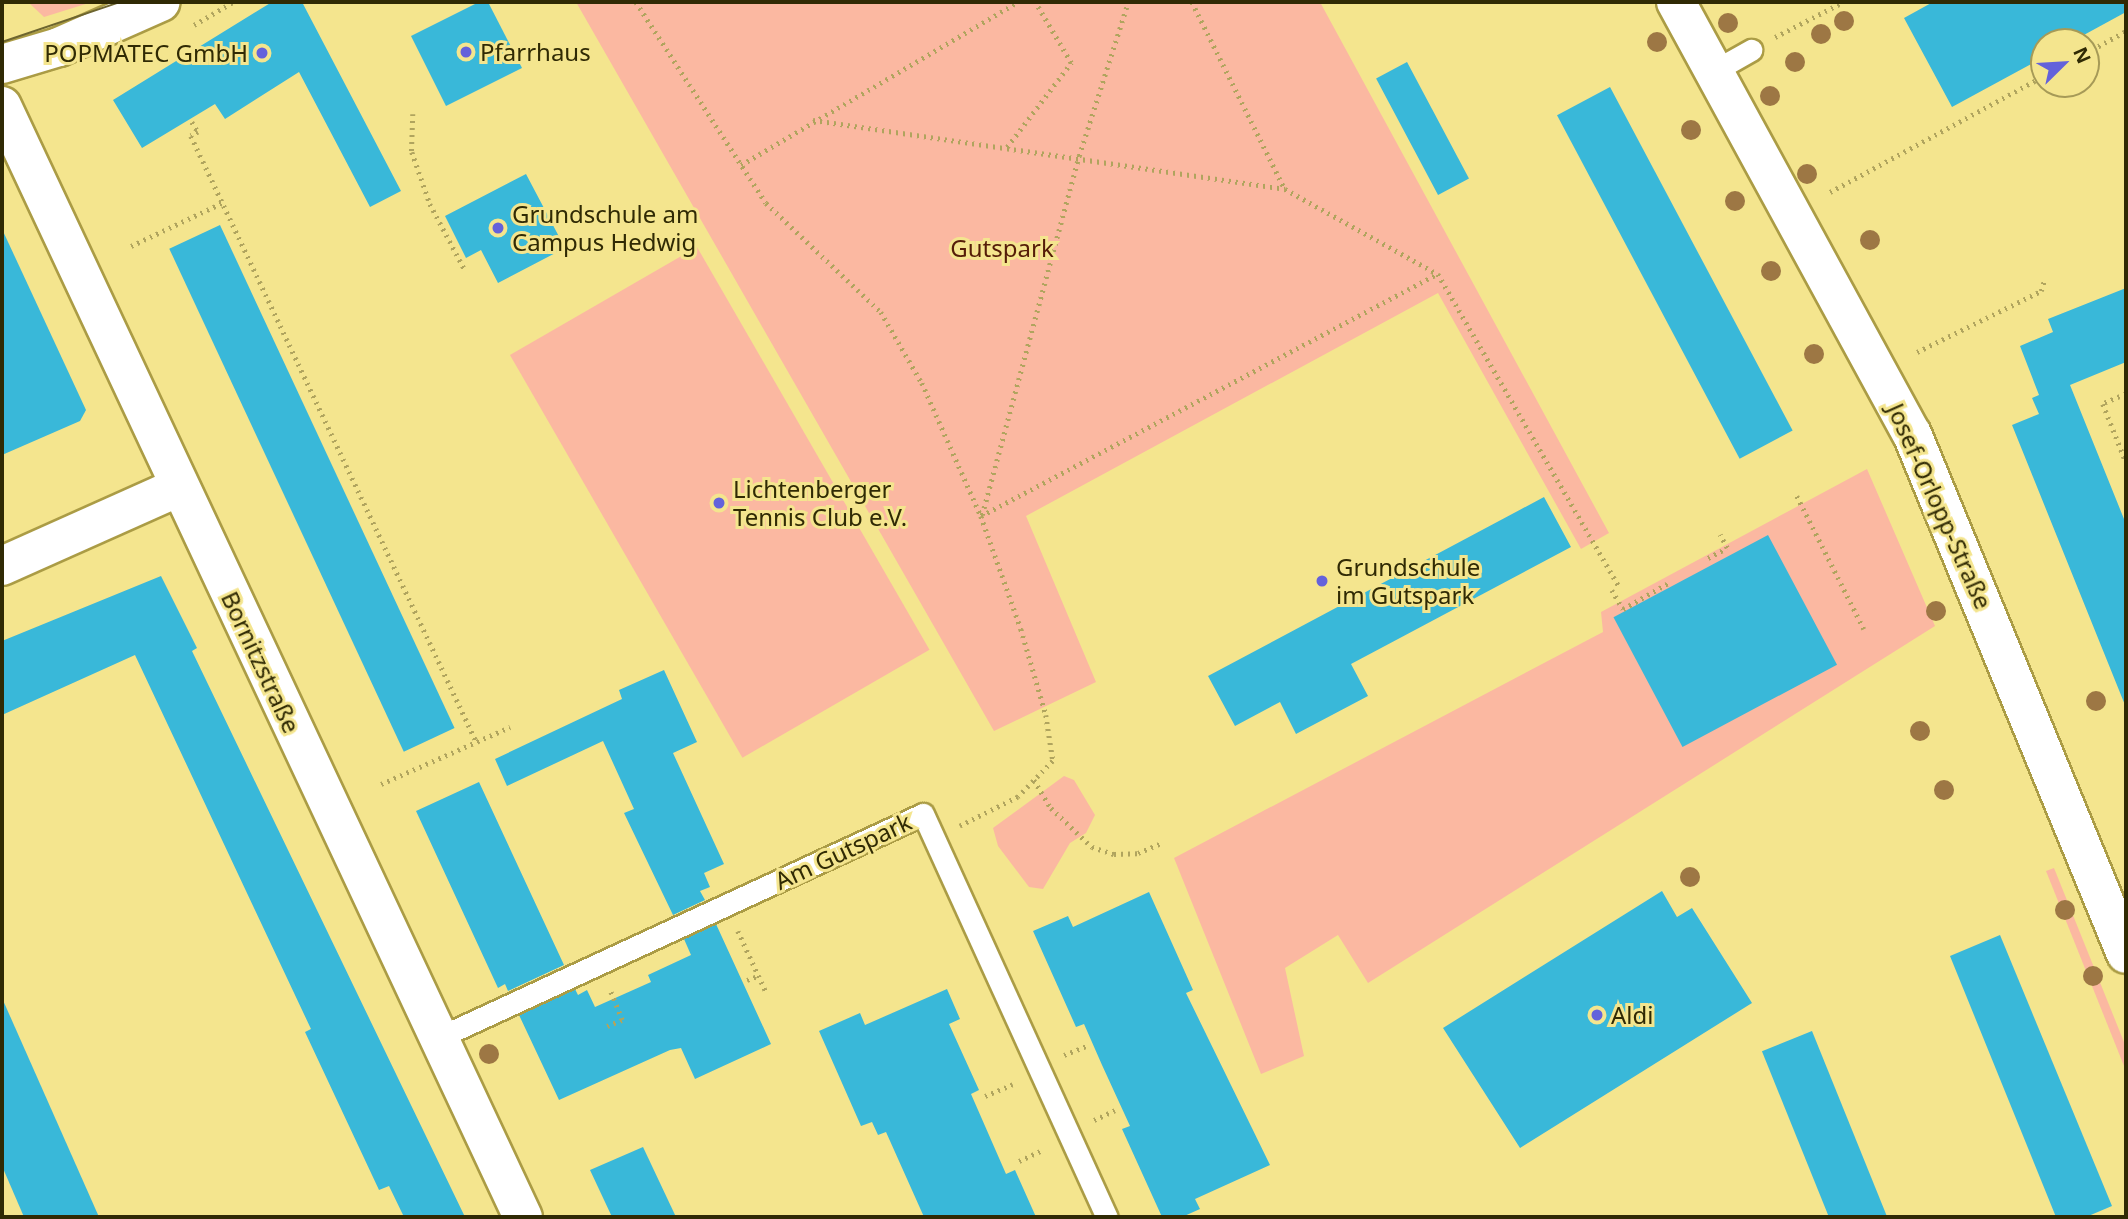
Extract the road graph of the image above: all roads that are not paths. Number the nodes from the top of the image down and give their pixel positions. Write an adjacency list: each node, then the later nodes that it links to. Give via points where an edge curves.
1 (161, 2): 4 (street, via 59,47)
2 (1676, 2): 5 (street, Josef-Orlopp-Straße)
3 (1751, 50): 5 (lane)
4 (2, 64)
5 (1714, 71): 9 (street, Josef-Orlopp-Straße, via 1917,444)
6 (2, 106): 7 (street, Bornitzstraße)
7 (179, 487): 8 (street); 10 (street, Bornitzstraße)
8 (2, 566)
9 (2126, 954)
10 (438, 1038): 11 (street, Bornitzstraße); 12 (lane, Am Gutspark, via 923,814)
11 (523, 1217)
12 (1107, 1217)

